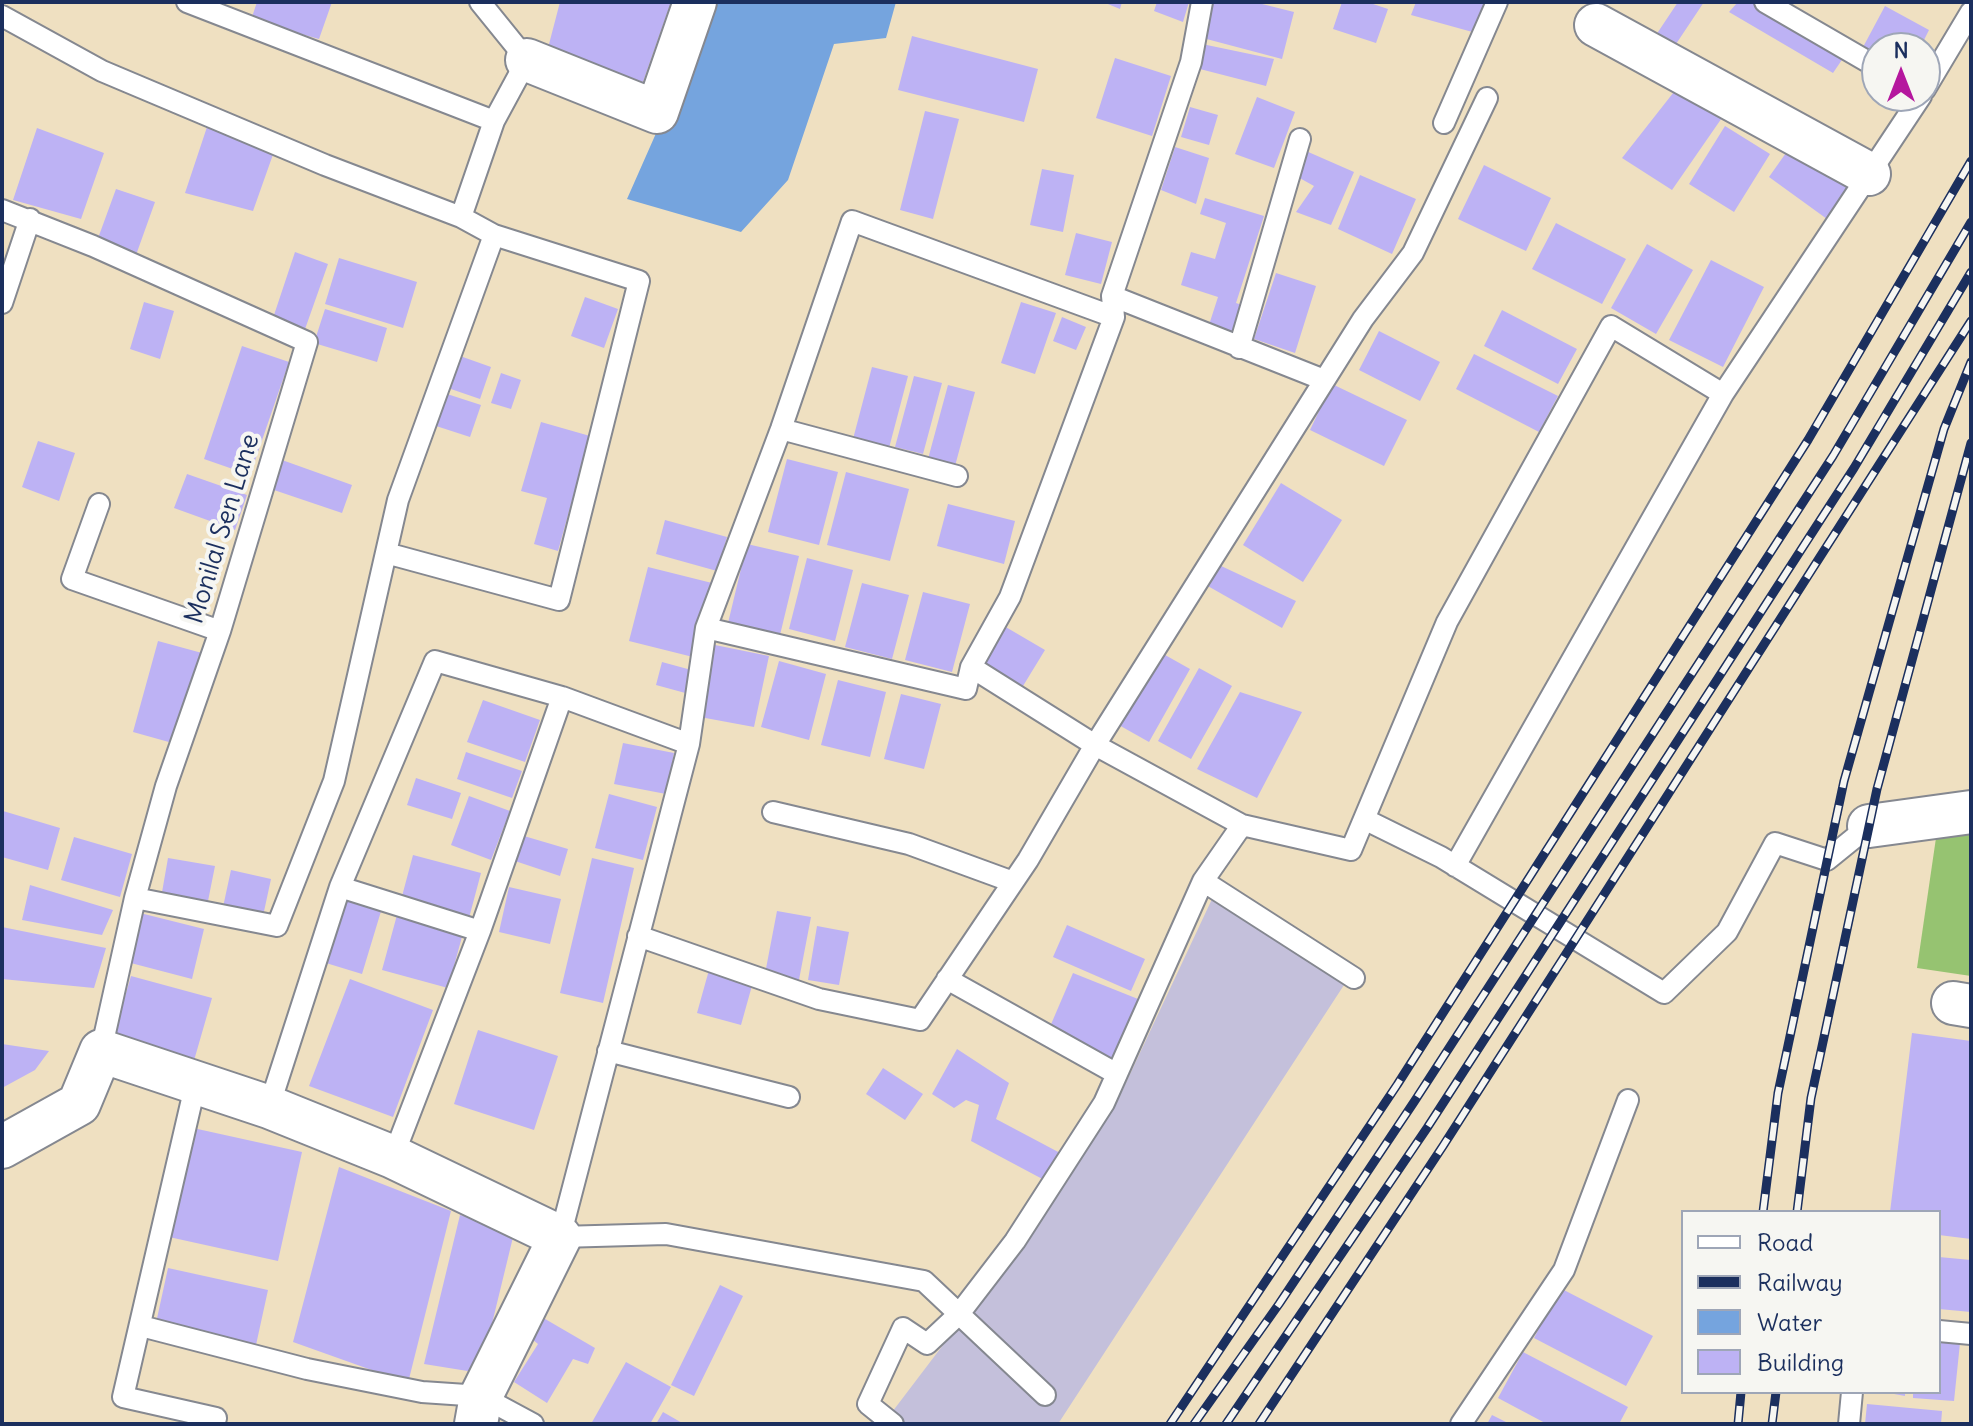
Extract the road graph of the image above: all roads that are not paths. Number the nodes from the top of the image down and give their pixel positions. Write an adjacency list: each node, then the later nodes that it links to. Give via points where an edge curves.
1 (187, 2): 15 (lane)
2 (480, 2): 11 (lane)
3 (695, 2): 11 (street, via 657,112)
4 (1202, 2): 23 (lane, via 1191,62)
5 (1497, 2): 16 (lane)
6 (1765, 2): 10 (lane)
7 (1971, 12): 12 (lane)
8 (2, 16): 20 (lane, via 102,71)
9 (1596, 25): 18 (street)
10 (1861, 58)
11 (527, 60): 15 (lane)
12 (1941, 62)
13 (1487, 98): 27 (lane, via 1413,253)
14 (1910, 112): 18 (lane)
15 (494, 121): 20 (lane)
16 (1444, 123)
17 (1300, 139): 26 (lane)
18 (1869, 174): 28 (lane)
19 (2, 210): 21 (lane, Monilal Sen Lane)
20 (461, 217): 22 (lane)
21 (30, 219): 24 (lane); 34 (lane, Monilal Sen Lane, via 307,342)
22 (494, 235): 32 (lane, via 398,500); 32 (lane, via 639,281 559,600)
23 (1112, 296): 25 (lane); 26 (lane)
24 (2, 303)
25 (1114, 317): 29 (lane, via 852,221); 35 (lane, via 1010,597)
26 (1239, 348): 27 (lane)
27 (1324, 380): 38 (lane)
28 (1723, 394): 41 (lane, via 1611,326 1447,622); 44 (lane)
29 (781, 429): 30 (lane); 33 (lane)
30 (957, 476)
31 (99, 504): 34 (lane, via 72,579)
32 (386, 553): 48 (lane, via 334,781 277,926)
33 (706, 628): 35 (lane, via 966,689); 37 (lane)
34 (220, 631): 48 (lane, Monilal Sen Lane, via 166,786)
35 (971, 667): 38 (lane)
36 (562, 697): 37 (lane); 47 (lane, via 435,661); 49 (lane)
37 (689, 744): 50 (lane)
38 (1095, 745): 42 (lane); 46 (lane)
39 (773, 812): 46 (lane, via 909,844)
40 (1971, 812): 43 (street)
41 (1364, 819): 42 (lane, via 1351,850); 44 (lane)
42 (1242, 825): 45 (lane)
43 (1869, 826): 44 (lane, via 1827,860 1775,843 1727,932 1664,993)
44 (1455, 866)
45 (1203, 881): 51 (lane); 55 (lane)
46 (1013, 882): 52 (lane)
47 (340, 887): 49 (lane); 59 (lane)
48 (135, 898): 53 (lane, Monilal Sen Lane)
49 (480, 931): 61 (lane)
50 (638, 936): 52 (lane, via 819,999 920,1020); 54 (lane)
51 (1354, 978)
52 (947, 979): 55 (lane)
53 (101, 1051): 56 (street); 60 (street, via 79,1104)
54 (608, 1051): 57 (lane); 62 (lane)
55 (1117, 1074): 63 (lane, via 1023,1229)
56 (196, 1082): 59 (street); 64 (lane)
57 (789, 1097)
58 (1628, 1100): 73 (lane, via 1564,1270)
59 (269, 1107): 61 (street)
60 (2, 1147)
61 (393, 1157): 62 (street)
62 (560, 1237): 63 (lane, via 666,1234 924,1281); 69 (street)
63 (959, 1314): 68 (lane); 72 (lane, via 927,1344 903,1328 868,1404)
64 (141, 1326): 69 (lane); 70 (lane, via 123,1397 216,1418)
65 (1941, 1331): 66 (lane)
66 (1971, 1334)
67 (1852, 1394): 74 (lane)
68 (1045, 1395)
69 (479, 1410): 71 (lane)
70 (214, 1424)
71 (533, 1424)
72 (893, 1424)
73 (1461, 1424)
74 (1849, 1424)

